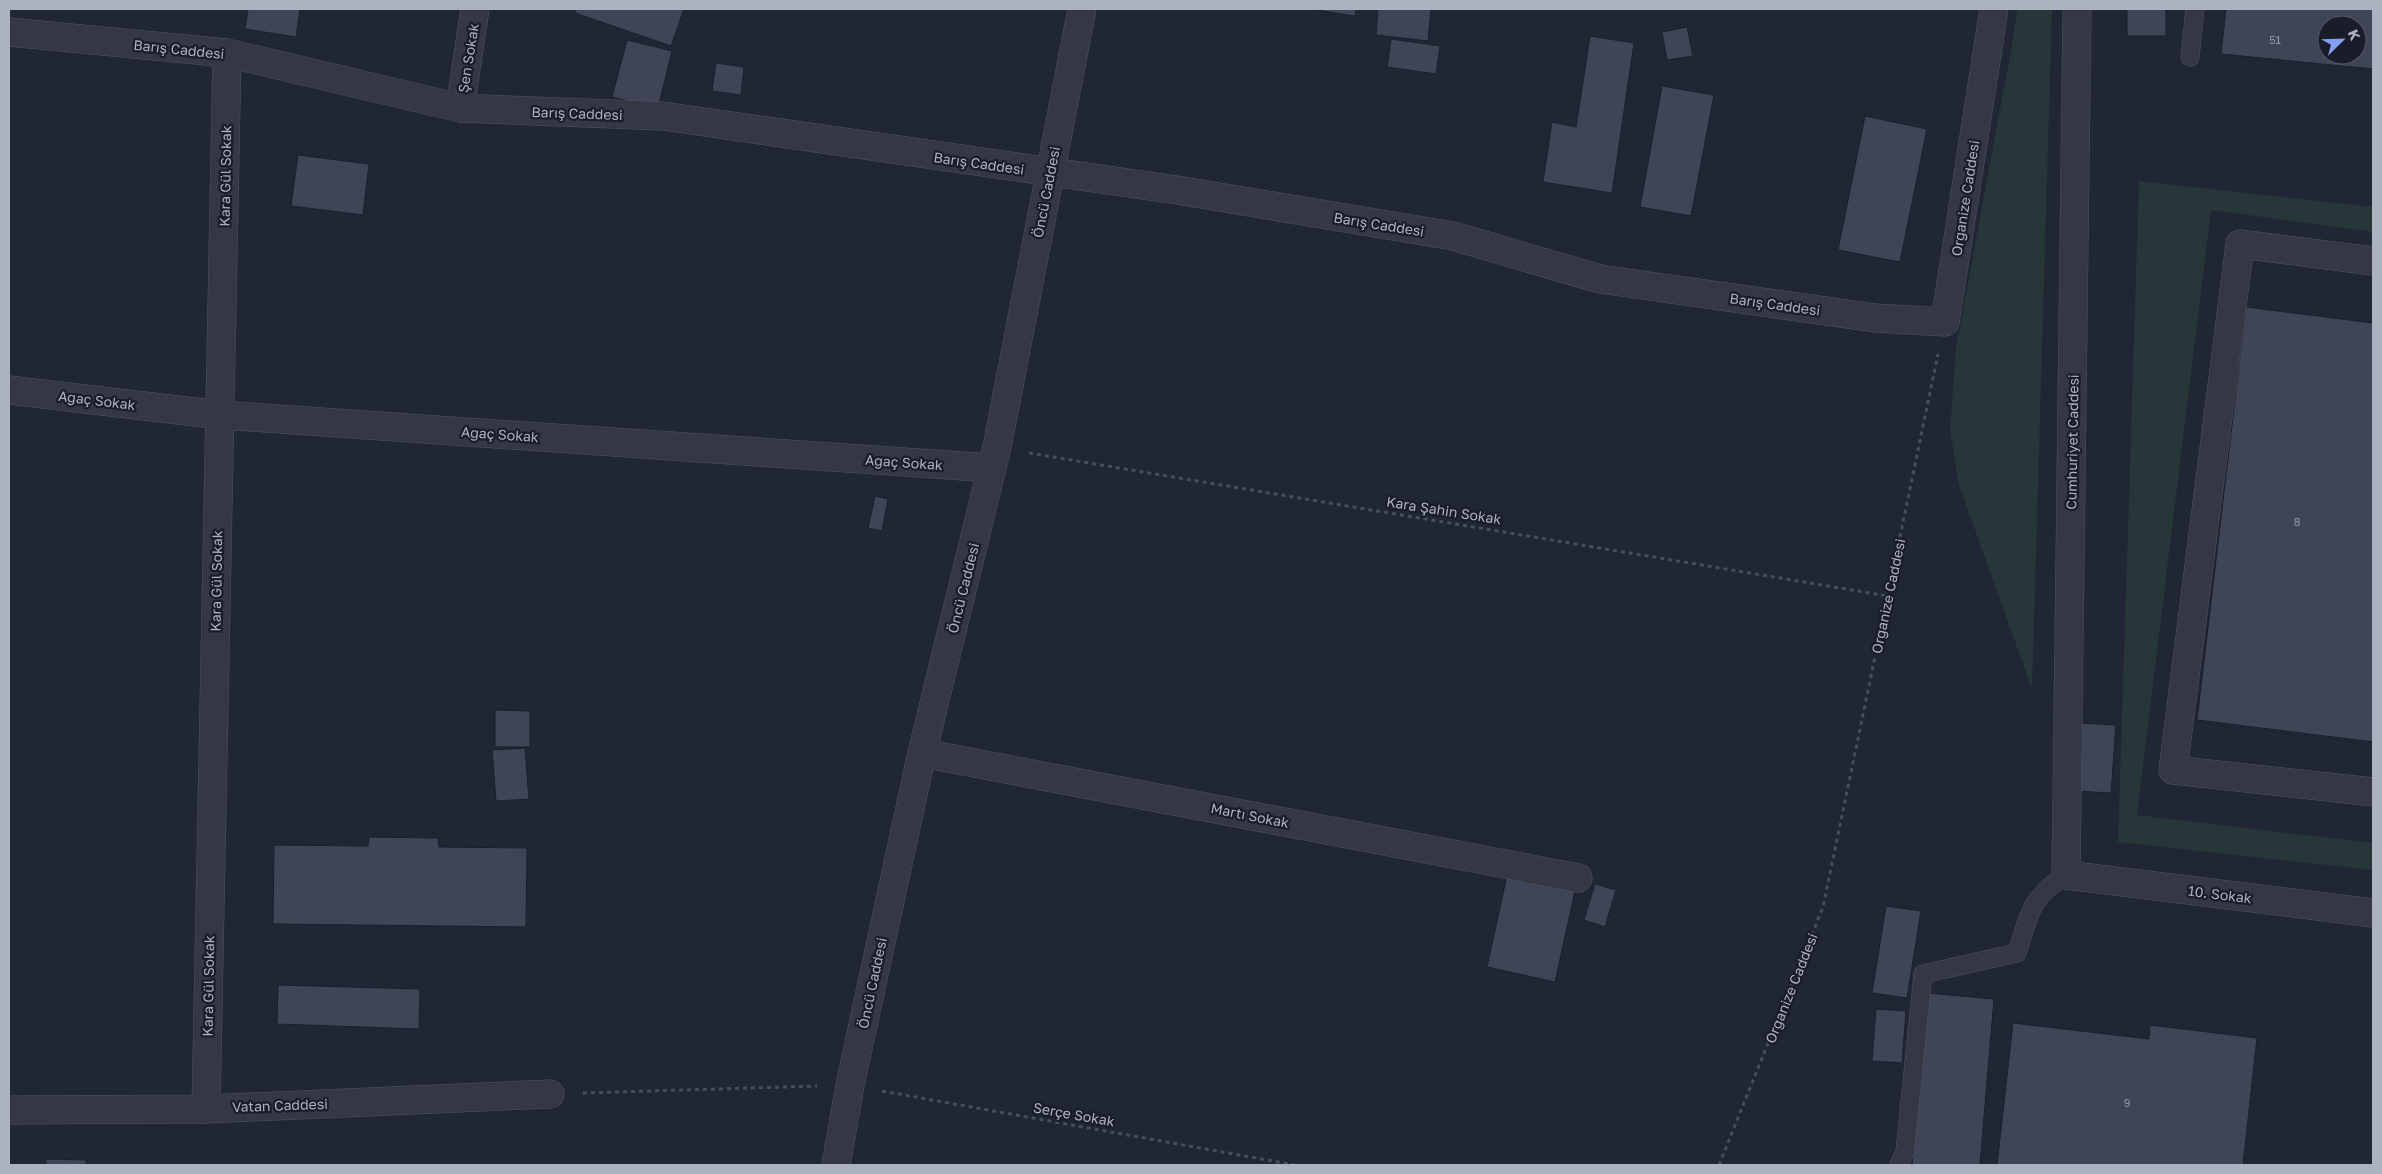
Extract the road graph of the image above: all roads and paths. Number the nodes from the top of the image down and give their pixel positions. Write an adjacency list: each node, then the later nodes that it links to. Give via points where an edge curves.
1 (475, 9): 9 (street, Şen Sokak)
2 (1082, 9): 10 (street, Öncü Caddesi)
3 (1994, 9): 12 (street, Organize Caddesi)
4 (2077, 9): 19 (street, Cumhuriyet Caddesi)
5 (2194, 9): 8 (lane)
6 (9, 32): 7 (street, Barış Caddesi)
7 (227, 53): 9 (street, Barış Caddesi); 14 (street, Kara Gül Sokak)
8 (2190, 57)
9 (460, 108): 10 (street, Barış Caddesi, via 663,116)
10 (1050, 173): 12 (street, Barış Caddesi, via 1177,190 1453,236 1600,279 1875,318); 15 (street, Öncü Caddesi)
11 (2373, 261): 18 (street, via 2240,244 2173,770)
12 (1945, 322): 16 (path, Organize Caddesi)
13 (9, 390): 14 (street, Ağaç Sokak)
14 (220, 416): 15 (street, Ağaç Sokak); 24 (street, Kara Gül Sokak)
15 (994, 457): 16 (path, Kara Şahin Sokak); 17 (street, Öncü Caddesi)
16 (1888, 596): 28 (path, Organize Caddesi, via 1823,907)
17 (922, 752): 20 (street, Martı Sokak); 22 (street, Öncü Caddesi)
18 (2373, 792)
19 (2066, 875): 21 (street, 10. Sokak); 29 (lane, via 2049,886 2032,905 2017,953 1923,974 1905,1152)
20 (1578, 878)
21 (2373, 913)
22 (850, 1085): 23 (path, Serçe Sokak); 26 (street, Öncü Caddesi); 27 (path, Serçe Sokak)
23 (550, 1094): 24 (street, Vatan Caddesi)
24 (206, 1108): 25 (street, Vatan Caddesi)
25 (9, 1110)
26 (836, 1165)
27 (1295, 1165)
28 (1719, 1165)
29 (1899, 1165)

